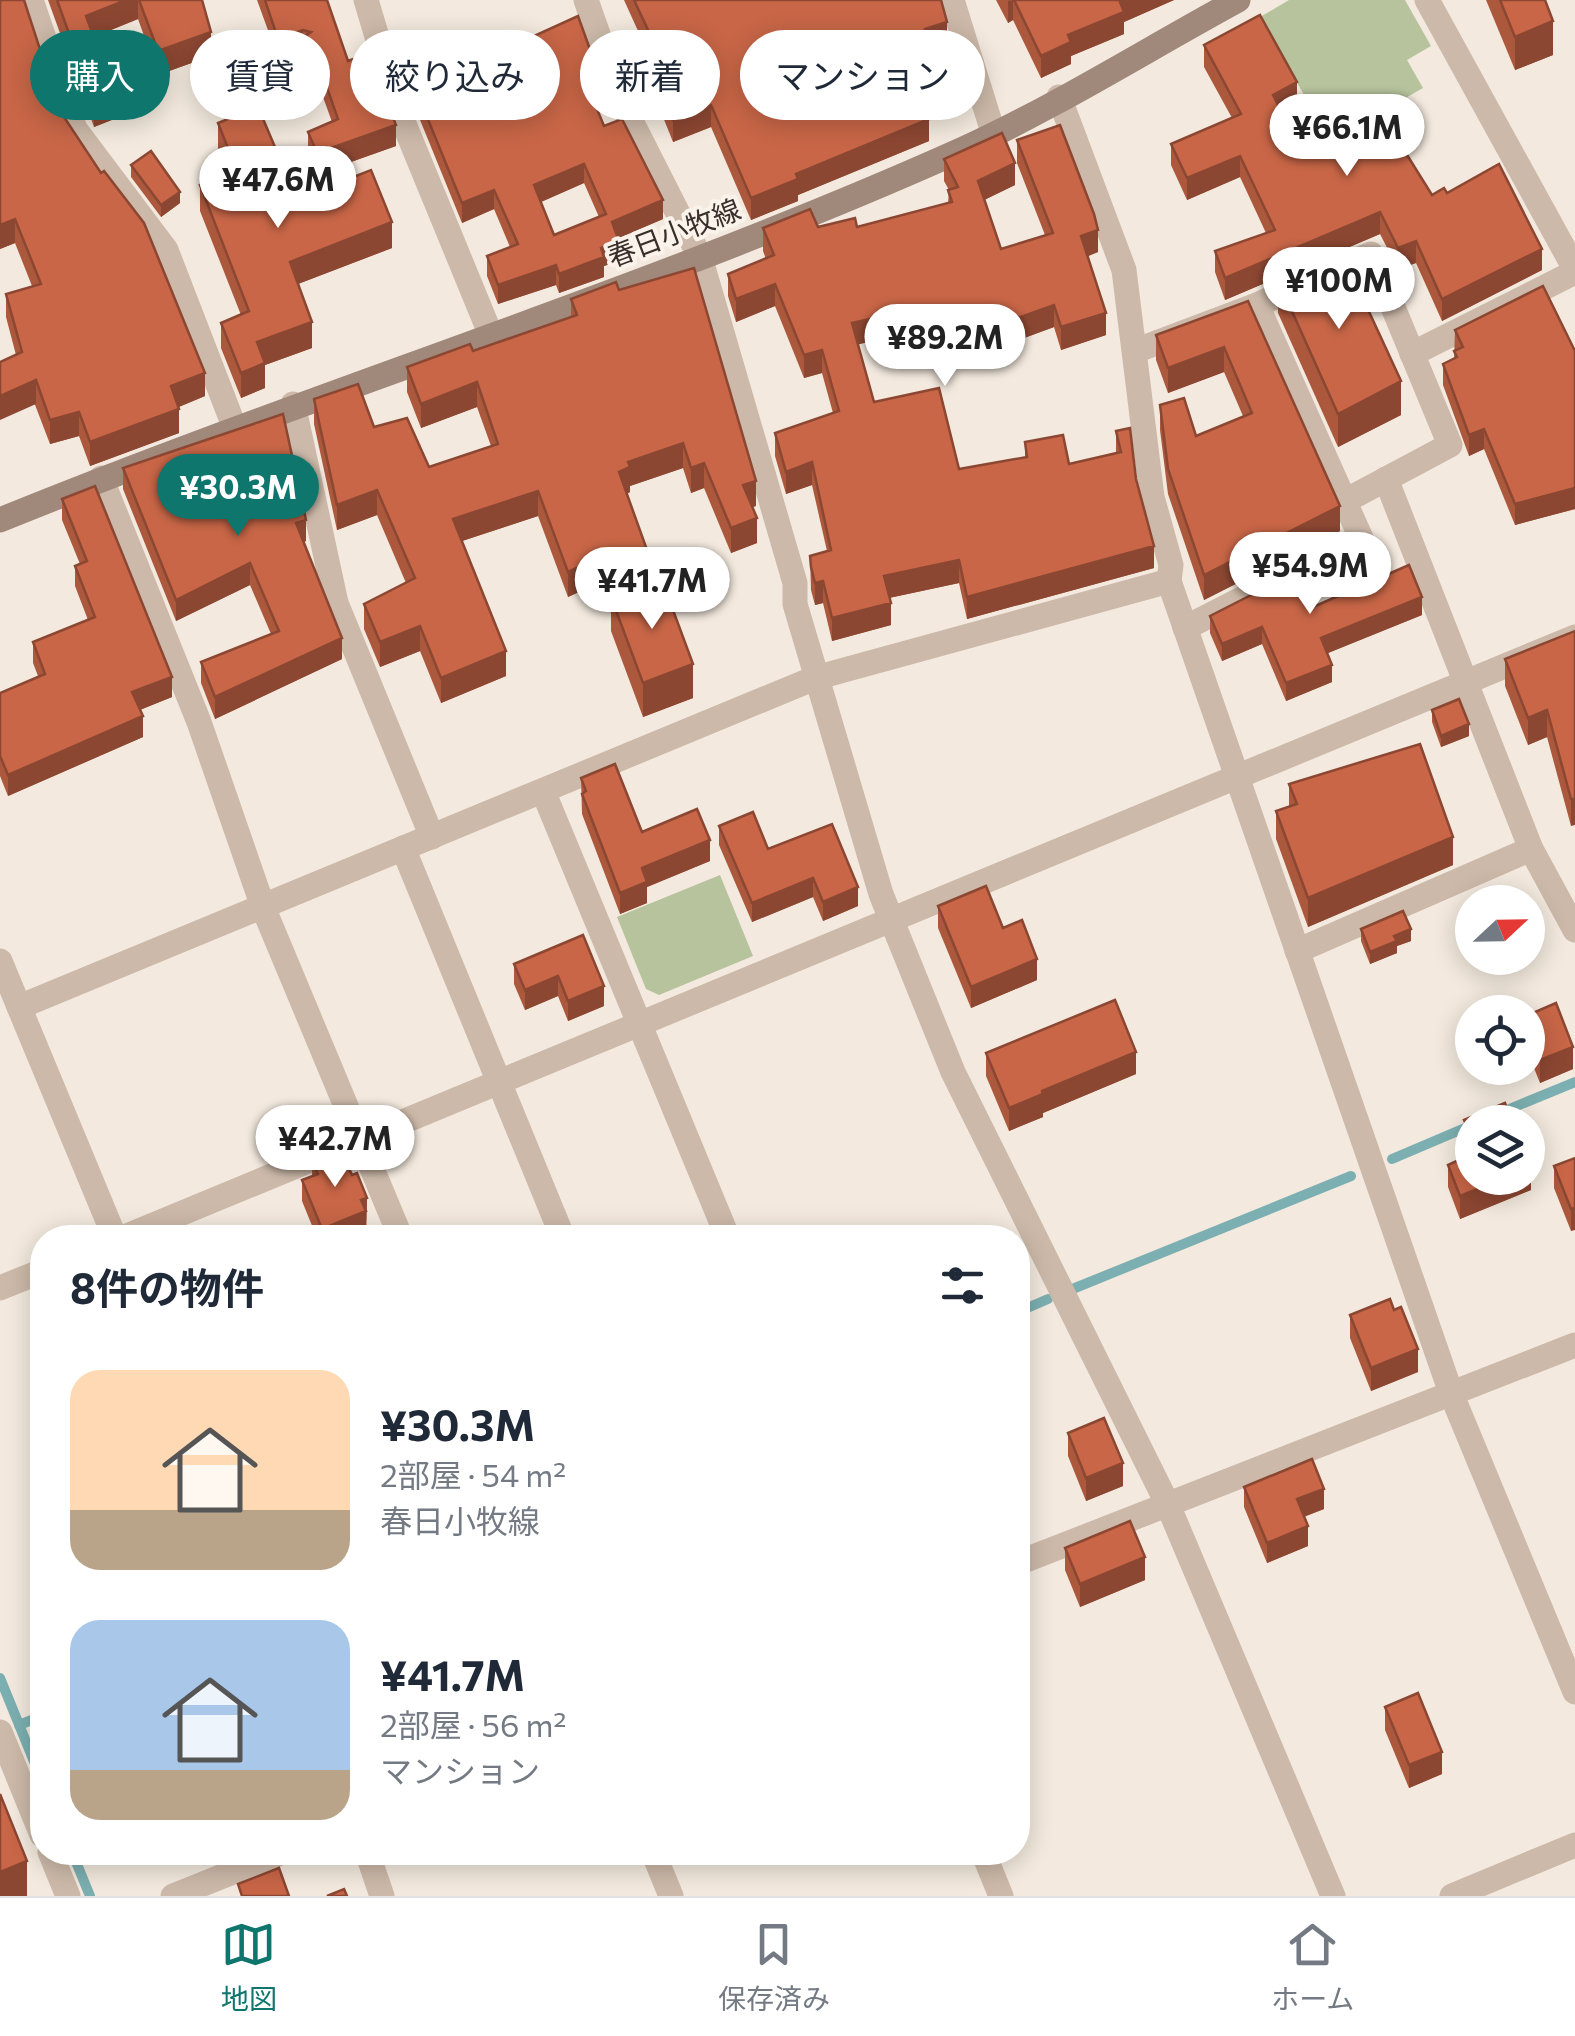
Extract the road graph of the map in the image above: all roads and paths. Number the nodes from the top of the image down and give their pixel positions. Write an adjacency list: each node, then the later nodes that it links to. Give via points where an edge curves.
1 (31, 0): 16 (street, via 75,130 166,250)
2 (366, 0): 12 (street, via 400,114)
3 (586, 0): 9 (street, via 622,105)
4 (952, 0): 8 (street)
5 (1238, 0): 7 (main road, 春日小牧線)
6 (1427, 0): 10 (street)
7 (1059, 97): 8 (main road, 春日小牧線); 13 (street, via 1124,270)
8 (994, 132): 9 (main road, 春日小牧線)
9 (700, 257): 12 (main road, 春日小牧線); 24 (street)
10 (1574, 267): 14 (street)
11 (1257, 306): 13 (street); 14 (street, via 1370,254); 19 (street)
12 (490, 334): 15 (main road, 春日小牧線)
13 (1135, 351): 21 (street)
14 (1412, 354): 18 (street, via 1450,446)
15 (293, 404): 16 (main road, 春日小牧線); 28 (street, via 336,603)
16 (234, 426): 17 (main road, 春日小牧線)
17 (102, 478): 20 (main road, 春日小牧線); 31 (street)
18 (1386, 479): 19 (street); 25 (street)
19 (1345, 501): 22 (street, via 1361,538)
20 (0, 520)
21 (1169, 582): 22 (street); 24 (street)
22 (1185, 628): 26 (street)
23 (1575, 637): 25 (street)
24 (816, 678): 27 (street); 32 (street)
25 (1467, 681): 26 (street); 30 (street)
26 (1237, 777): 32 (street); 34 (street)
27 (542, 791): 28 (street); 37 (street)
28 (432, 837): 29 (street)
29 (404, 848): 31 (street); 38 (street)
30 (1530, 850): 33 (street); 34 (street)
31 (263, 906): 36 (street); 39 (street)
32 (891, 918): 37 (street); 45 (street, via 953,1072)
33 (1575, 930)
34 (1297, 951): 50 (street)
35 (0, 961): 36 (street)
36 (19, 1007): 40 (street)
37 (640, 1022): 38 (street); 44 (street)
38 (499, 1081): 39 (street); 43 (street)
39 (361, 1138): 41 (street); 42 (street)
40 (112, 1225)
41 (150, 1225)
42 (396, 1225)
43 (558, 1225)
44 (723, 1225)
45 (1029, 1225)
46 (1030, 1227): 51 (street)
47 (30, 1276): 48 (street)
48 (0, 1288)
49 (1575, 1346): 50 (street)
50 (1451, 1394): 51 (street); 53 (street)
51 (1168, 1506): 52 (street); 67 (street)
52 (1030, 1558)
53 (1575, 1692)
54 (0, 1732): 55 (street)
55 (30, 1806)
56 (1575, 1845): 68 (street)
57 (55, 1865): 62 (street)
58 (250, 1865): 63 (street)
59 (371, 1865): 64 (street)
60 (658, 1865): 65 (street)
61 (988, 1865): 66 (street)
62 (68, 1896)
63 (173, 1896)
64 (382, 1896)
65 (671, 1896)
66 (1001, 1896)
67 (1333, 1896)
68 (1452, 1896)

